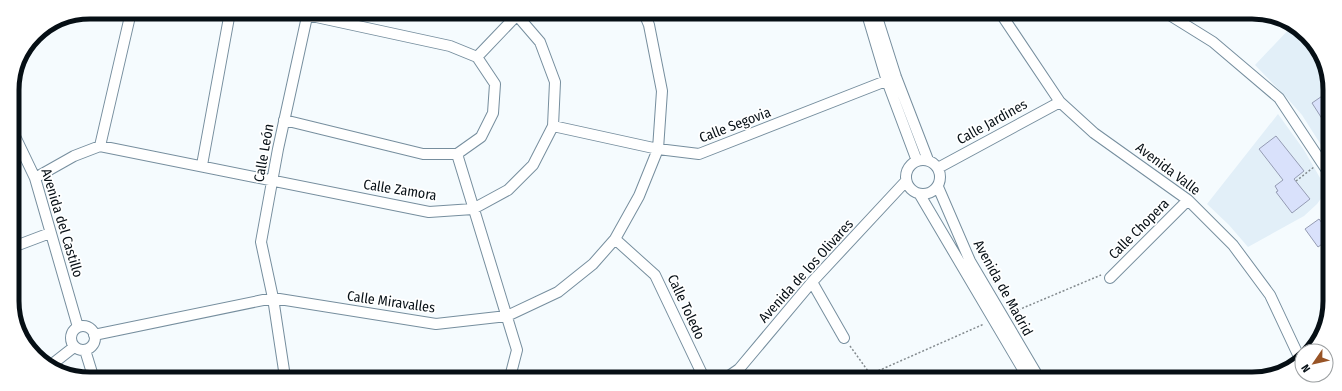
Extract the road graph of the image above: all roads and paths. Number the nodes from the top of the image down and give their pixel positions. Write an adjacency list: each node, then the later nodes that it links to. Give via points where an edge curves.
1 (129, 19): 18 (street)
2 (229, 19): 24 (street)
3 (306, 19): 15 (street, Calle León)
4 (329, 19): 12 (street, via 450,46)
5 (512, 19): 12 (street)
6 (521, 19): 16 (street, Calle Zamora, via 540,42 555,82)
7 (646, 19): 19 (street, Calle Miravalles, via 662,91)
8 (869, 19): 13 (street)
9 (877, 19): 13 (street)
10 (1004, 19): 14 (street, Avenida Valle)
11 (1176, 19): 23 (street, via 1213,42 1279,98)
12 (477, 57): 20 (street, via 495,84 494,113 481,137)
13 (892, 79): 19 (street, Calle Segovia, via 699,154); 21 (street); 22 (street)
14 (1060, 102): 26 (street, Calle Jardines); 33 (street, Avenida Valle, via 1094,133)
15 (284, 120): 20 (street, via 423,154); 28 (street, Calle León)
16 (553, 126): 19 (street, Calle Segovia); 34 (street, Calle Zamora, via 533,165 508,190)
17 (19, 145): 27 (street, Avenida del Castillo)
18 (100, 146): 24 (street, Calle Zamora); 27 (street, via 74,156)
19 (658, 149): 36 (street, Calle Miravalles, via 639,196)
20 (457, 154): 34 (street)
21 (928, 160): 22 (street); 26 (street)
22 (917, 161): 29 (street, via 909,166)
23 (1323, 164)
24 (202, 165): 28 (street, Calle Zamora)
25 (1317, 165): 30 (path)
26 (938, 168): 31 (street, via 941,178)
27 (35, 178): 35 (street, Avenida del Castillo)
28 (273, 181): 34 (street, Calle Zamora, via 429,212); 41 (street, Calle León, via 261,242)
29 (906, 181): 32 (street, via 913,192); 40 (street, Avenida de los Olivares)
30 (1296, 181)
31 (938, 187): 32 (street, via 931,193); 43 (street, Avenida de Madrid)
32 (920, 195): 43 (street, Avenida de Madrid)
33 (1188, 200): 38 (street, Calle Chopera); 47 (street, Avenida Valle, via 1233,245 1270,295)
34 (473, 209): 42 (street)
35 (50, 233): 37 (street); 44 (street, Avenida del Castillo)
36 (615, 240): 42 (street, Calle Miravalles, via 593,264 558,292); 54 (street, Calle Toledo, via 655,275)
37 (19, 245)
38 (1118, 270): 39 (street, Calle Chopera); 43 (path, via 1094,276)
39 (1110, 278)
40 (812, 282): 46 (street); 55 (street, Avenida de los Olivares)
41 (273, 298): 42 (street, Calle Miravalles, via 436,324); 45 (street, Calle Miravalles); 52 (street, Calle León)
42 (507, 316): 53 (street, via 517,350)
43 (998, 318): 57 (path); 58 (street, Avenida de Madrid); 59 (street, Avenida de Madrid)
44 (78, 327): 45 (street, via 86,327); 48 (street, via 71,336)
45 (94, 335): 49 (street, via 94,343)
46 (844, 338): 56 (path)
47 (1294, 346)
48 (74, 347): 49 (street); 50 (street)
49 (85, 350): 51 (street)
50 (54, 363)
51 (92, 372)
52 (284, 372)
53 (511, 372)
54 (701, 372)
55 (735, 372)
56 (870, 372)
57 (876, 372)
58 (1025, 372)
59 (1035, 372)

